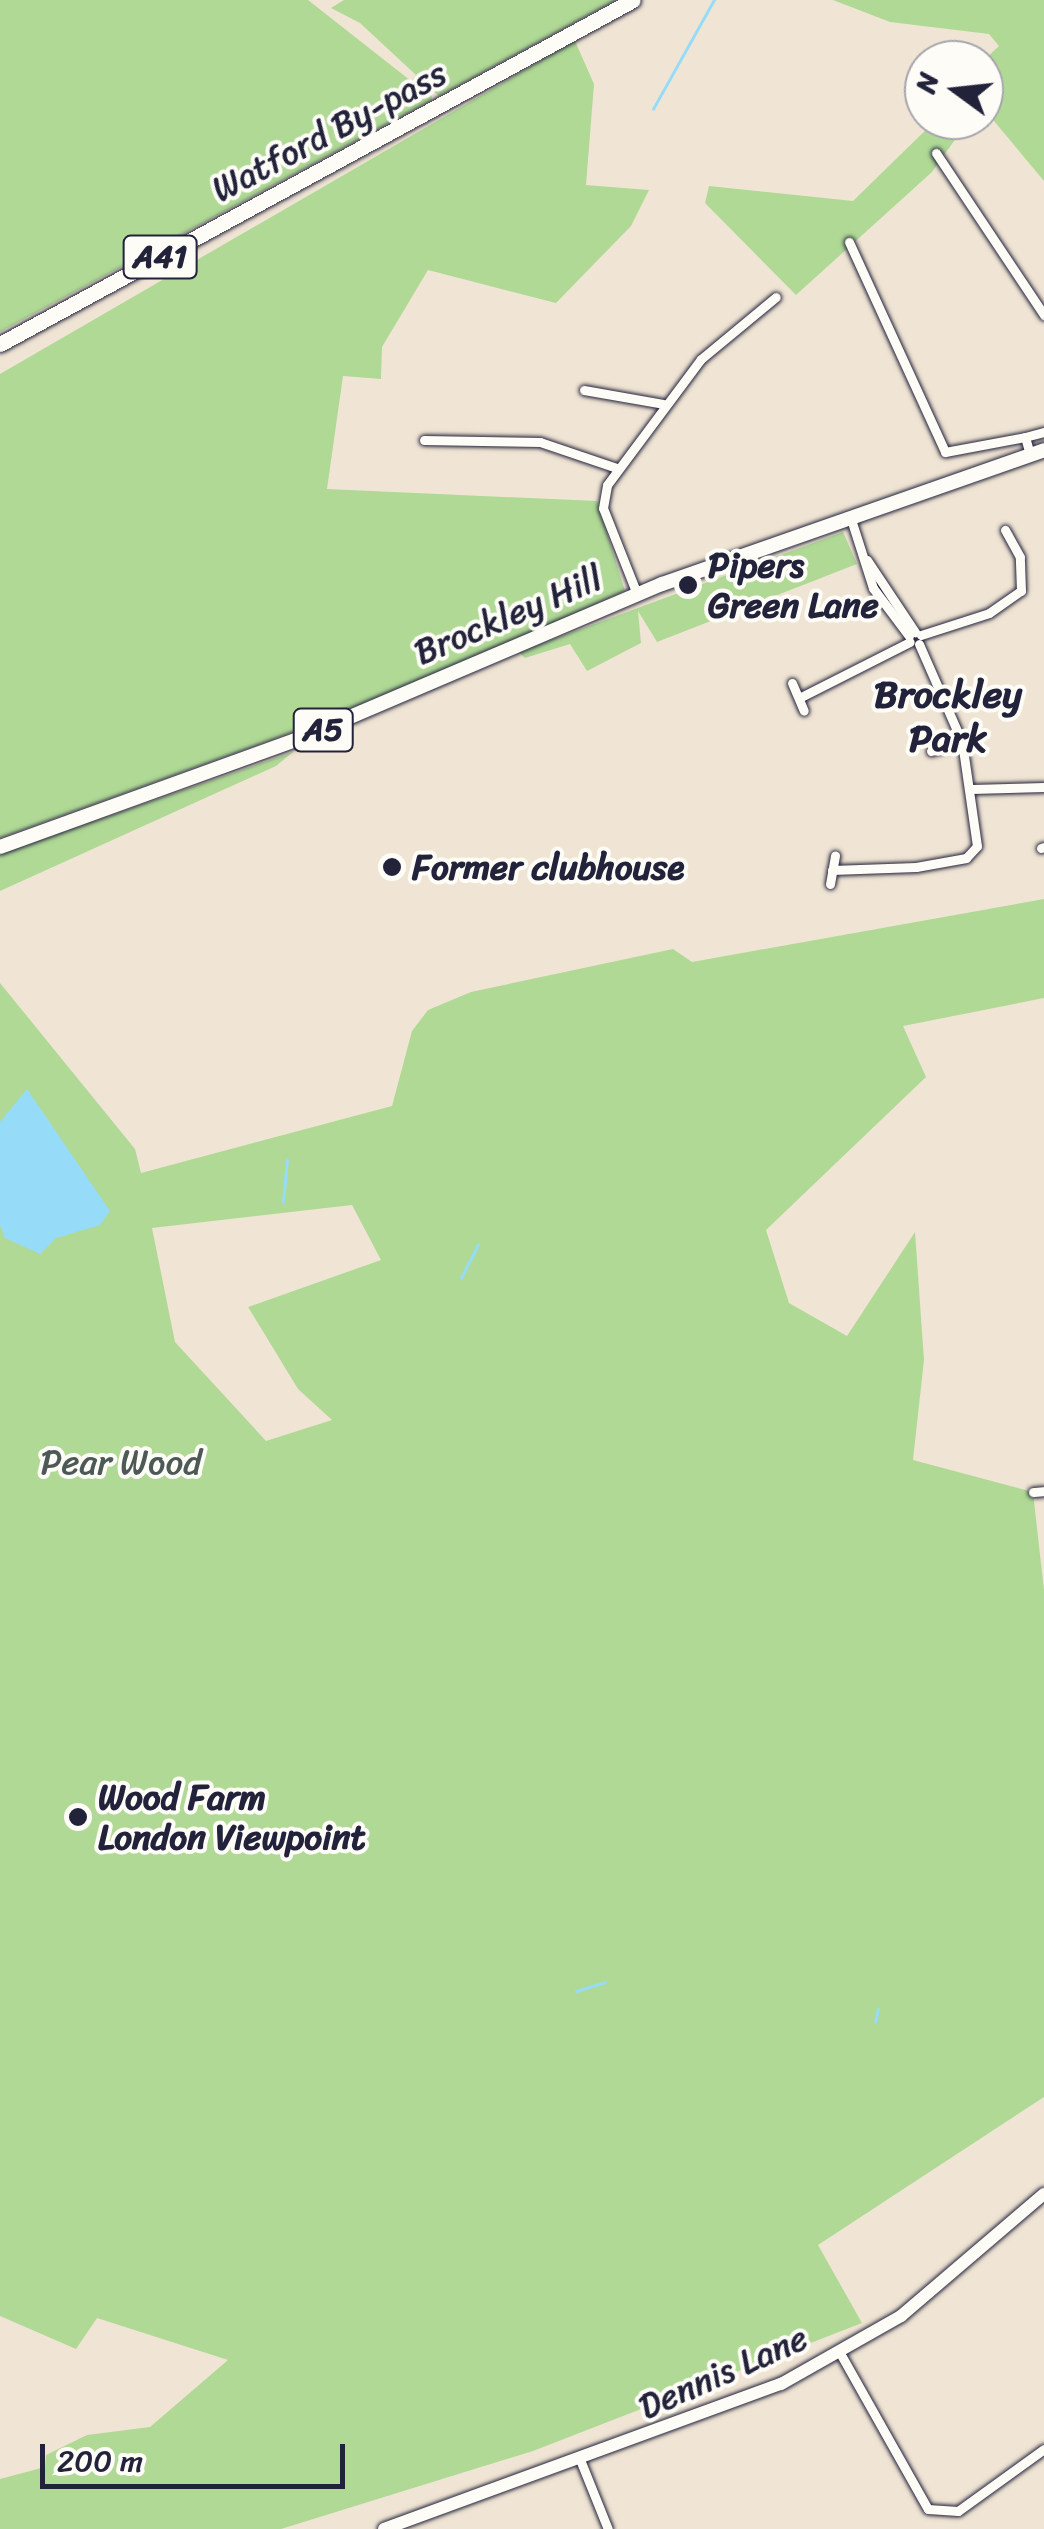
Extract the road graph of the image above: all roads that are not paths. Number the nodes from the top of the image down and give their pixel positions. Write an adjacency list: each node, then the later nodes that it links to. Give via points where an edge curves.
1 (633, 0): 6 (highway, Watford By-pass / A41)
2 (936, 153): 5 (street)
3 (849, 242): 10 (street, via 945,452)
4 (776, 297): 8 (street)
5 (1044, 316)
6 (0, 344)
7 (584, 390): 8 (street)
8 (664, 404): 13 (street)
9 (1044, 432): 10 (street)
10 (1025, 438): 12 (street)
11 (424, 440): 13 (street, via 540,442)
12 (1037, 453): 14 (main road, Brockley Hill / A5)
13 (617, 468): 16 (street, via 603,508)
14 (848, 513): 16 (main road, Brockley Hill / A5); 17 (street, via 877,596)
15 (1006, 530): 17 (street, via 1020,556 1021,590 989,613)
16 (638, 594): 25 (main road, Brockley Hill / A5, via 296,740)
17 (915, 638): 19 (street); 21 (street)
18 (792, 683): 19 (street)
19 (799, 698): 20 (street)
20 (804, 711)
21 (962, 742): 22 (street); 24 (street)
22 (931, 751)
23 (1044, 787): 24 (street)
24 (972, 789): 27 (street, via 978,840 971,855)
25 (0, 847)
26 (835, 855): 27 (street)
27 (832, 870): 28 (street)
28 (830, 884)
29 (1044, 2194): 30 (street, Dennis Lane, via 901,2316)
30 (840, 2352): 31 (street, via 928,2509 958,2511); 32 (street, Dennis Lane, via 704,2418)
31 (1044, 2450)
32 (581, 2462): 33 (street, Dennis Lane); 34 (street)
33 (384, 2529)
34 (608, 2529)

